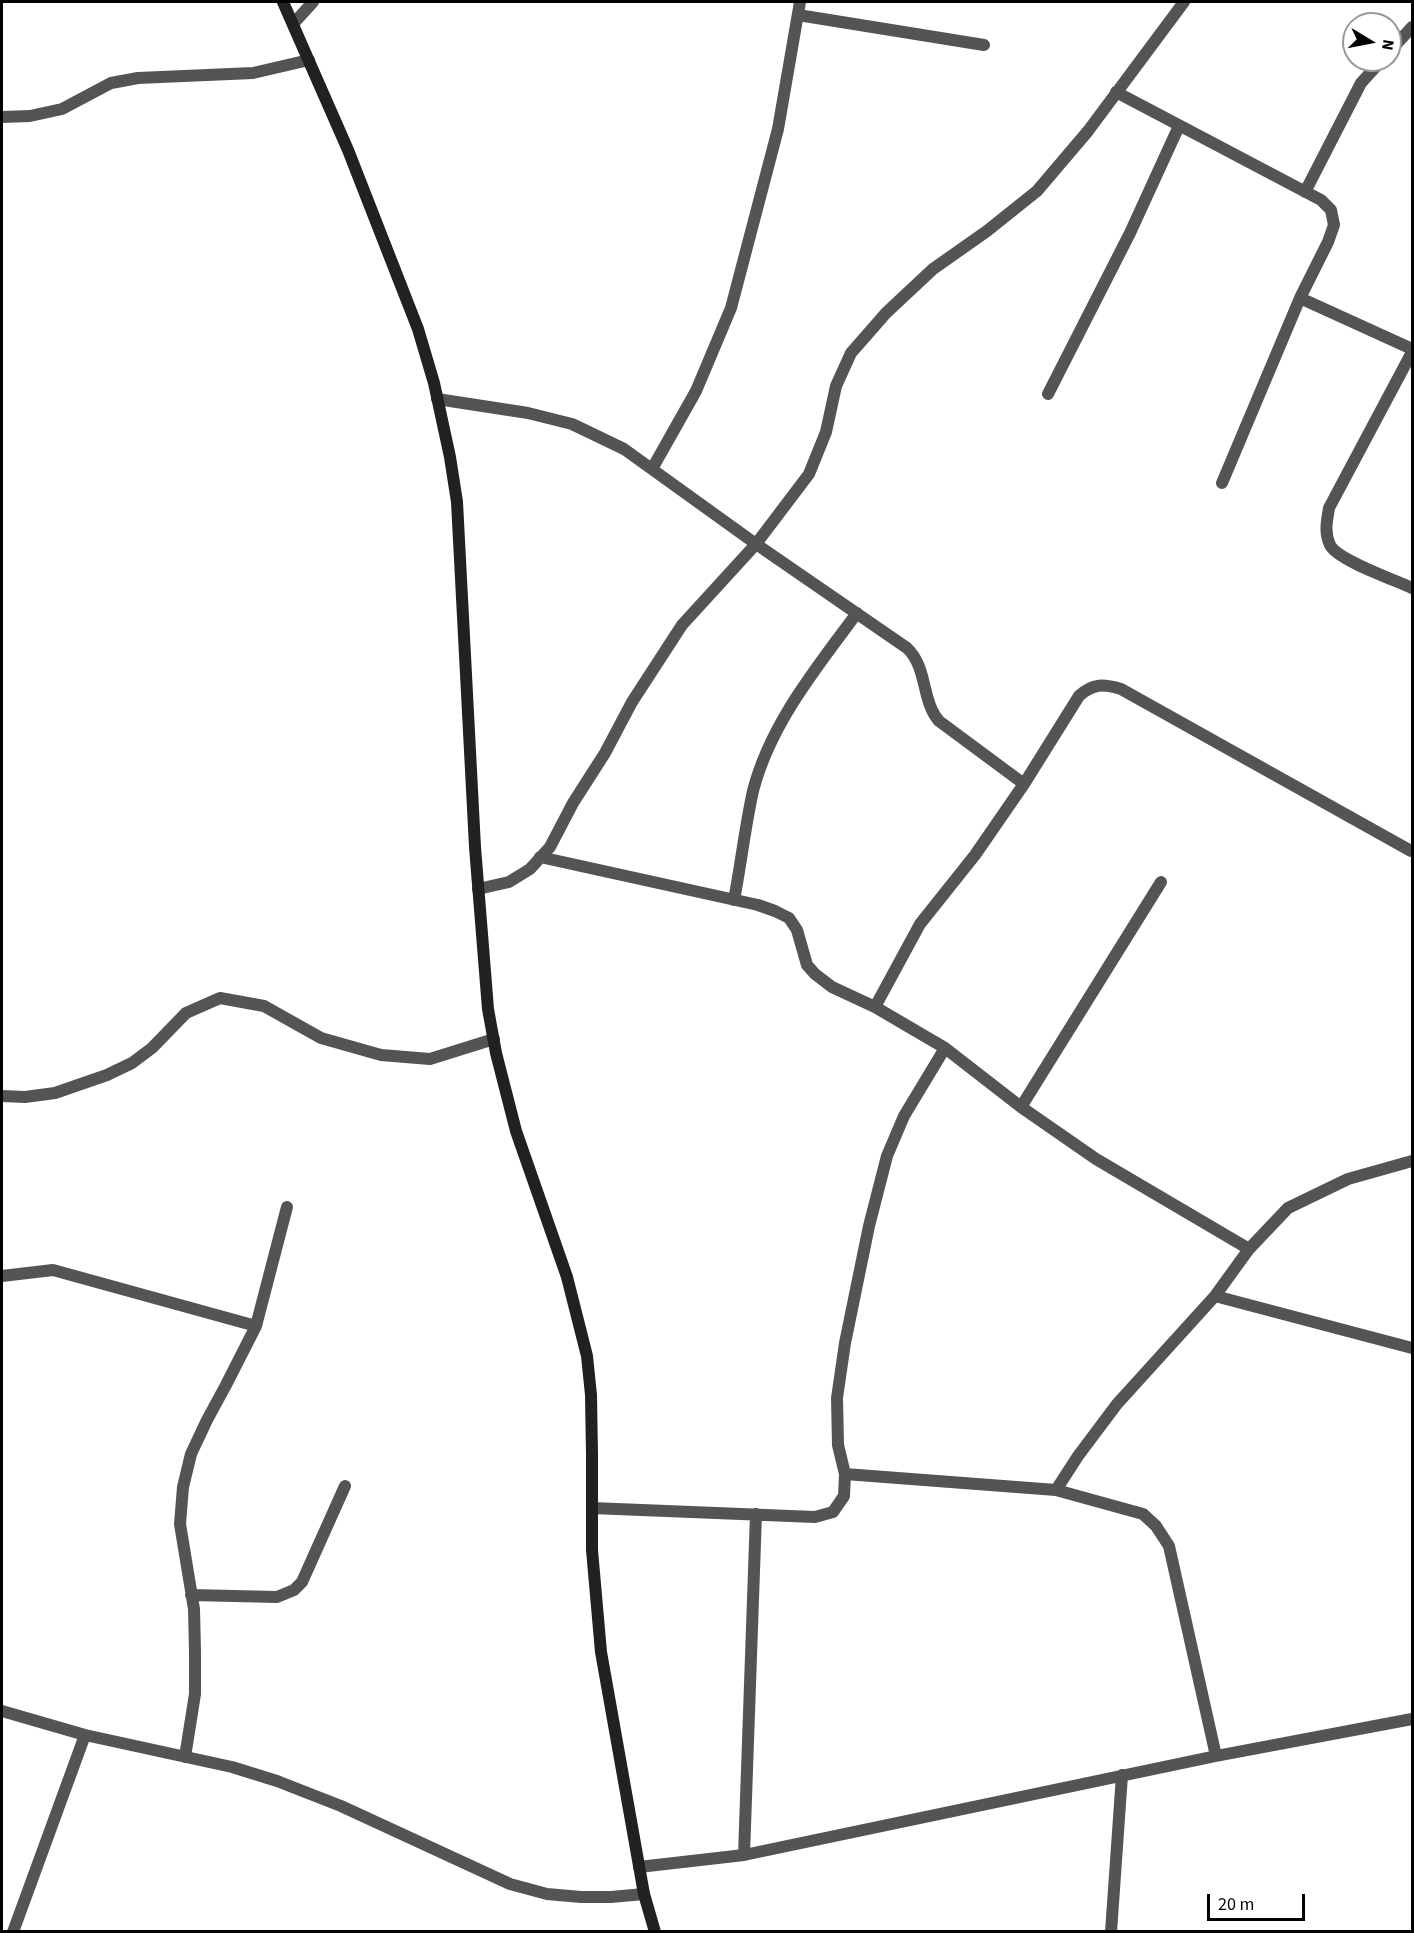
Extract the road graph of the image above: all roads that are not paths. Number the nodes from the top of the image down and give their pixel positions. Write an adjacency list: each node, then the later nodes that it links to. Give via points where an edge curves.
1 (283, 2): 6 (street)
2 (313, 2): 6 (street)
3 (800, 2): 5 (street)
4 (1184, 2): 12 (street)
5 (798, 15): 9 (street); 20 (street, via 778,129 731,308 696,391)
6 (293, 24): 10 (street)
7 (1413, 27): 8 (street)
8 (1402, 38)
9 (984, 45)
10 (309, 60): 13 (street, via 253,73 111,83 62,109); 19 (street, via 418,329)
11 (1371, 72): 15 (street, via 1361,83)
12 (1116, 92): 14 (street); 22 (street, via 1037,191 933,269 886,313 852,353 836,386 809,474)
13 (2, 117)
14 (1179, 126): 15 (street); 18 (street)
15 (1305, 192): 16 (street, via 1331,210 1334,225)
16 (1300, 298): 17 (street); 21 (street)
17 (1413, 351): 23 (street, via 1329,508 1325,530 1331,547 1346,559)
18 (1048, 394)
19 (437, 399): 20 (street, via 572,424 624,449); 29 (street, via 457,502)
20 (652, 469): 22 (street)
21 (1222, 483)
22 (756, 544): 24 (street); 27 (street, via 682,625 632,702 550,847)
23 (1413, 588)
24 (857, 613): 25 (street, via 914,654 927,702 939,721); 30 (street, via 807,680 770,745 754,790)
25 (1024, 784): 26 (street, via 1078,696 1089,687 1106,685 1176,719); 31 (street, via 975,855 920,924)
26 (1411, 851)
27 (540, 857): 29 (street, via 530,869 509,882); 30 (street)
28 (1161, 882): 35 (street)
29 (478, 889): 32 (street)
30 (734, 900): 31 (street, via 789,918 814,974)
31 (875, 1007): 33 (street)
32 (494, 1039): 34 (street, via 430,1059 381,1055 321,1038 264,1006 220,998 186,1013 152,1048 107,1075 55,1093); 46 (street, via 516,1131 567,1277 587,1356)
33 (945, 1048): 35 (street); 43 (street, via 887,1156 869,1226 837,1398 838,1445)
34 (2, 1096)
35 (1022, 1107): 38 (street, via 1096,1159)
36 (1413, 1161): 38 (street, via 1348,1179 1288,1208)
37 (286, 1207): 41 (street)
38 (1249, 1249): 40 (street)
39 (2, 1276): 41 (street, via 53,1270)
40 (1215, 1296): 42 (street); 45 (street, via 1117,1404)
41 (256, 1326): 48 (street, via 191,1454 183,1486 180,1524)
42 (1413, 1348)
43 (845, 1474): 45 (street); 47 (street, via 844,1496 833,1512 814,1517)
44 (345, 1486): 48 (street, via 302,1582 294,1590 277,1597)
45 (1056, 1490): 52 (street, via 1143,1514 1169,1546)
46 (592, 1508): 47 (street); 56 (street, via 601,1652)
47 (756, 1514): 55 (street)
48 (191, 1595): 53 (street, via 195,1694)
49 (2, 1711): 51 (street)
50 (1413, 1719): 52 (street)
51 (85, 1735): 53 (street); 58 (street)
52 (1216, 1756): 54 (street)
53 (185, 1757): 57 (street, via 254,1774 330,1802 510,1884 547,1894 581,1897)
54 (1122, 1775): 55 (street); 60 (street)
55 (744, 1855): 56 (street)
56 (639, 1867): 57 (street)
57 (644, 1894): 59 (street)
58 (13, 1932)
59 (655, 1932)
60 (1111, 1932)

